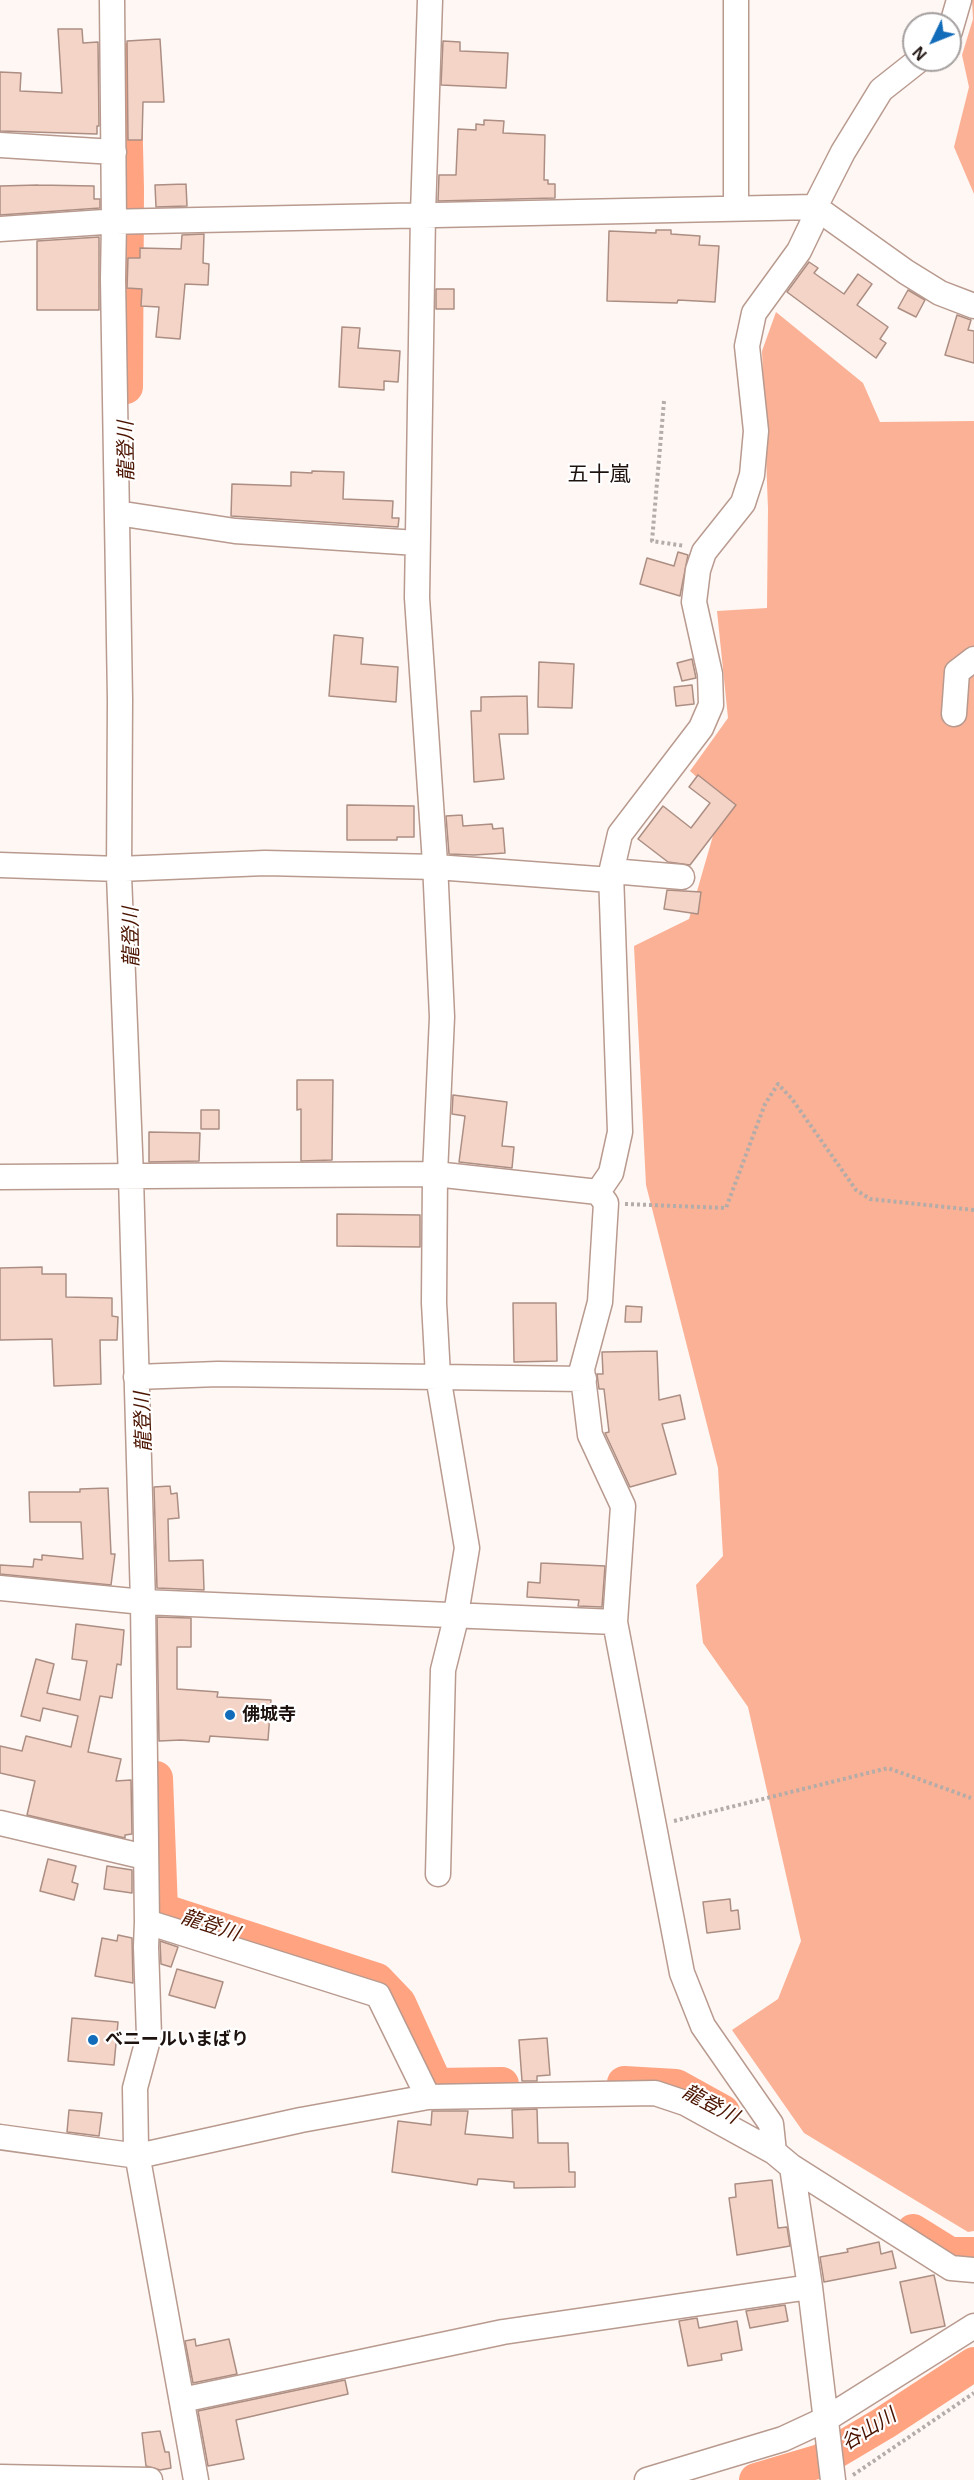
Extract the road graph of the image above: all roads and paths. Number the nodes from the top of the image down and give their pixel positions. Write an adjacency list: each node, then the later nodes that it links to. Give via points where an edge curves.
1 (112, 0): 6 (street)
2 (430, 0): 9 (street)
3 (736, 0): 8 (street)
4 (904, 72): 7 (street, via 881,90)
5 (0, 145): 6 (street)
6 (114, 152): 10 (street)
7 (815, 207): 8 (street); 12 (street, via 906,272 940,293); 16 (street, via 799,251 754,313 747,346 756,431 753,475 743,503)
8 (736, 208): 9 (street)
9 (423, 214): 10 (street); 15 (street)
10 (114, 221): 11 (street); 14 (street)
11 (0, 229)
12 (974, 306)
13 (664, 401): 16 (path, via 652,541)
14 (117, 513): 15 (street, via 235,531); 21 (street)
15 (417, 543): 20 (street, via 417,598)
16 (706, 549): 22 (street, via 698,570 694,602 710,674 711,705 701,728 620,834)
17 (974, 659): 18 (street, via 957,672)
18 (954, 714)
19 (0, 865): 21 (street)
20 (436, 867): 21 (street, via 265,863); 22 (street); 24 (street, via 441,1017)
21 (119, 869): 26 (street)
22 (612, 875): 23 (street); 27 (street, via 621,1132)
23 (682, 877)
24 (435, 1174): 26 (street); 27 (street); 29 (street)
25 (0, 1177): 26 (street)
26 (131, 1177): 30 (street)
27 (602, 1198): 28 (path, via 726,1208 765,1104 778,1084 856,1190 870,1199); 31 (street, via 600,1302 582,1369)
28 (974, 1210)
29 (438, 1376): 30 (street); 31 (street); 34 (street, via 467,1548)
30 (137, 1377): 33 (street)
31 (584, 1379): 35 (street, via 590,1435 623,1506)
32 (0, 1588): 33 (street)
33 (142, 1602): 34 (street); 39 (street)
34 (455, 1615): 35 (street); 40 (street, via 442,1670)
35 (615, 1622): 38 (street)
36 (971, 1798): 38 (path, via 888,1768)
37 (0, 1823): 39 (street)
38 (653, 1826): 45 (street, via 682,1973 703,2025 771,2124)
39 (145, 1857): 41 (street)
40 (438, 1874)
41 (147, 1922): 42 (street, via 378,1995); 44 (street, via 149,2036 135,2088)
42 (428, 2097): 44 (street); 45 (street, via 655,2093 685,2103)
43 (0, 2137): 44 (street)
44 (138, 2156): 50 (street)
45 (783, 2160): 46 (street, via 951,2268); 47 (street)
46 (974, 2270)
47 (810, 2287): 50 (street, via 503,2332); 51 (street)
48 (974, 2326): 51 (street)
49 (974, 2393): 52 (path)
50 (182, 2400): 55 (street)
51 (827, 2427): 52 (street); 56 (street)
52 (837, 2475)
53 (0, 2477): 54 (street)
54 (150, 2480)
55 (196, 2480)
56 (647, 2480)

